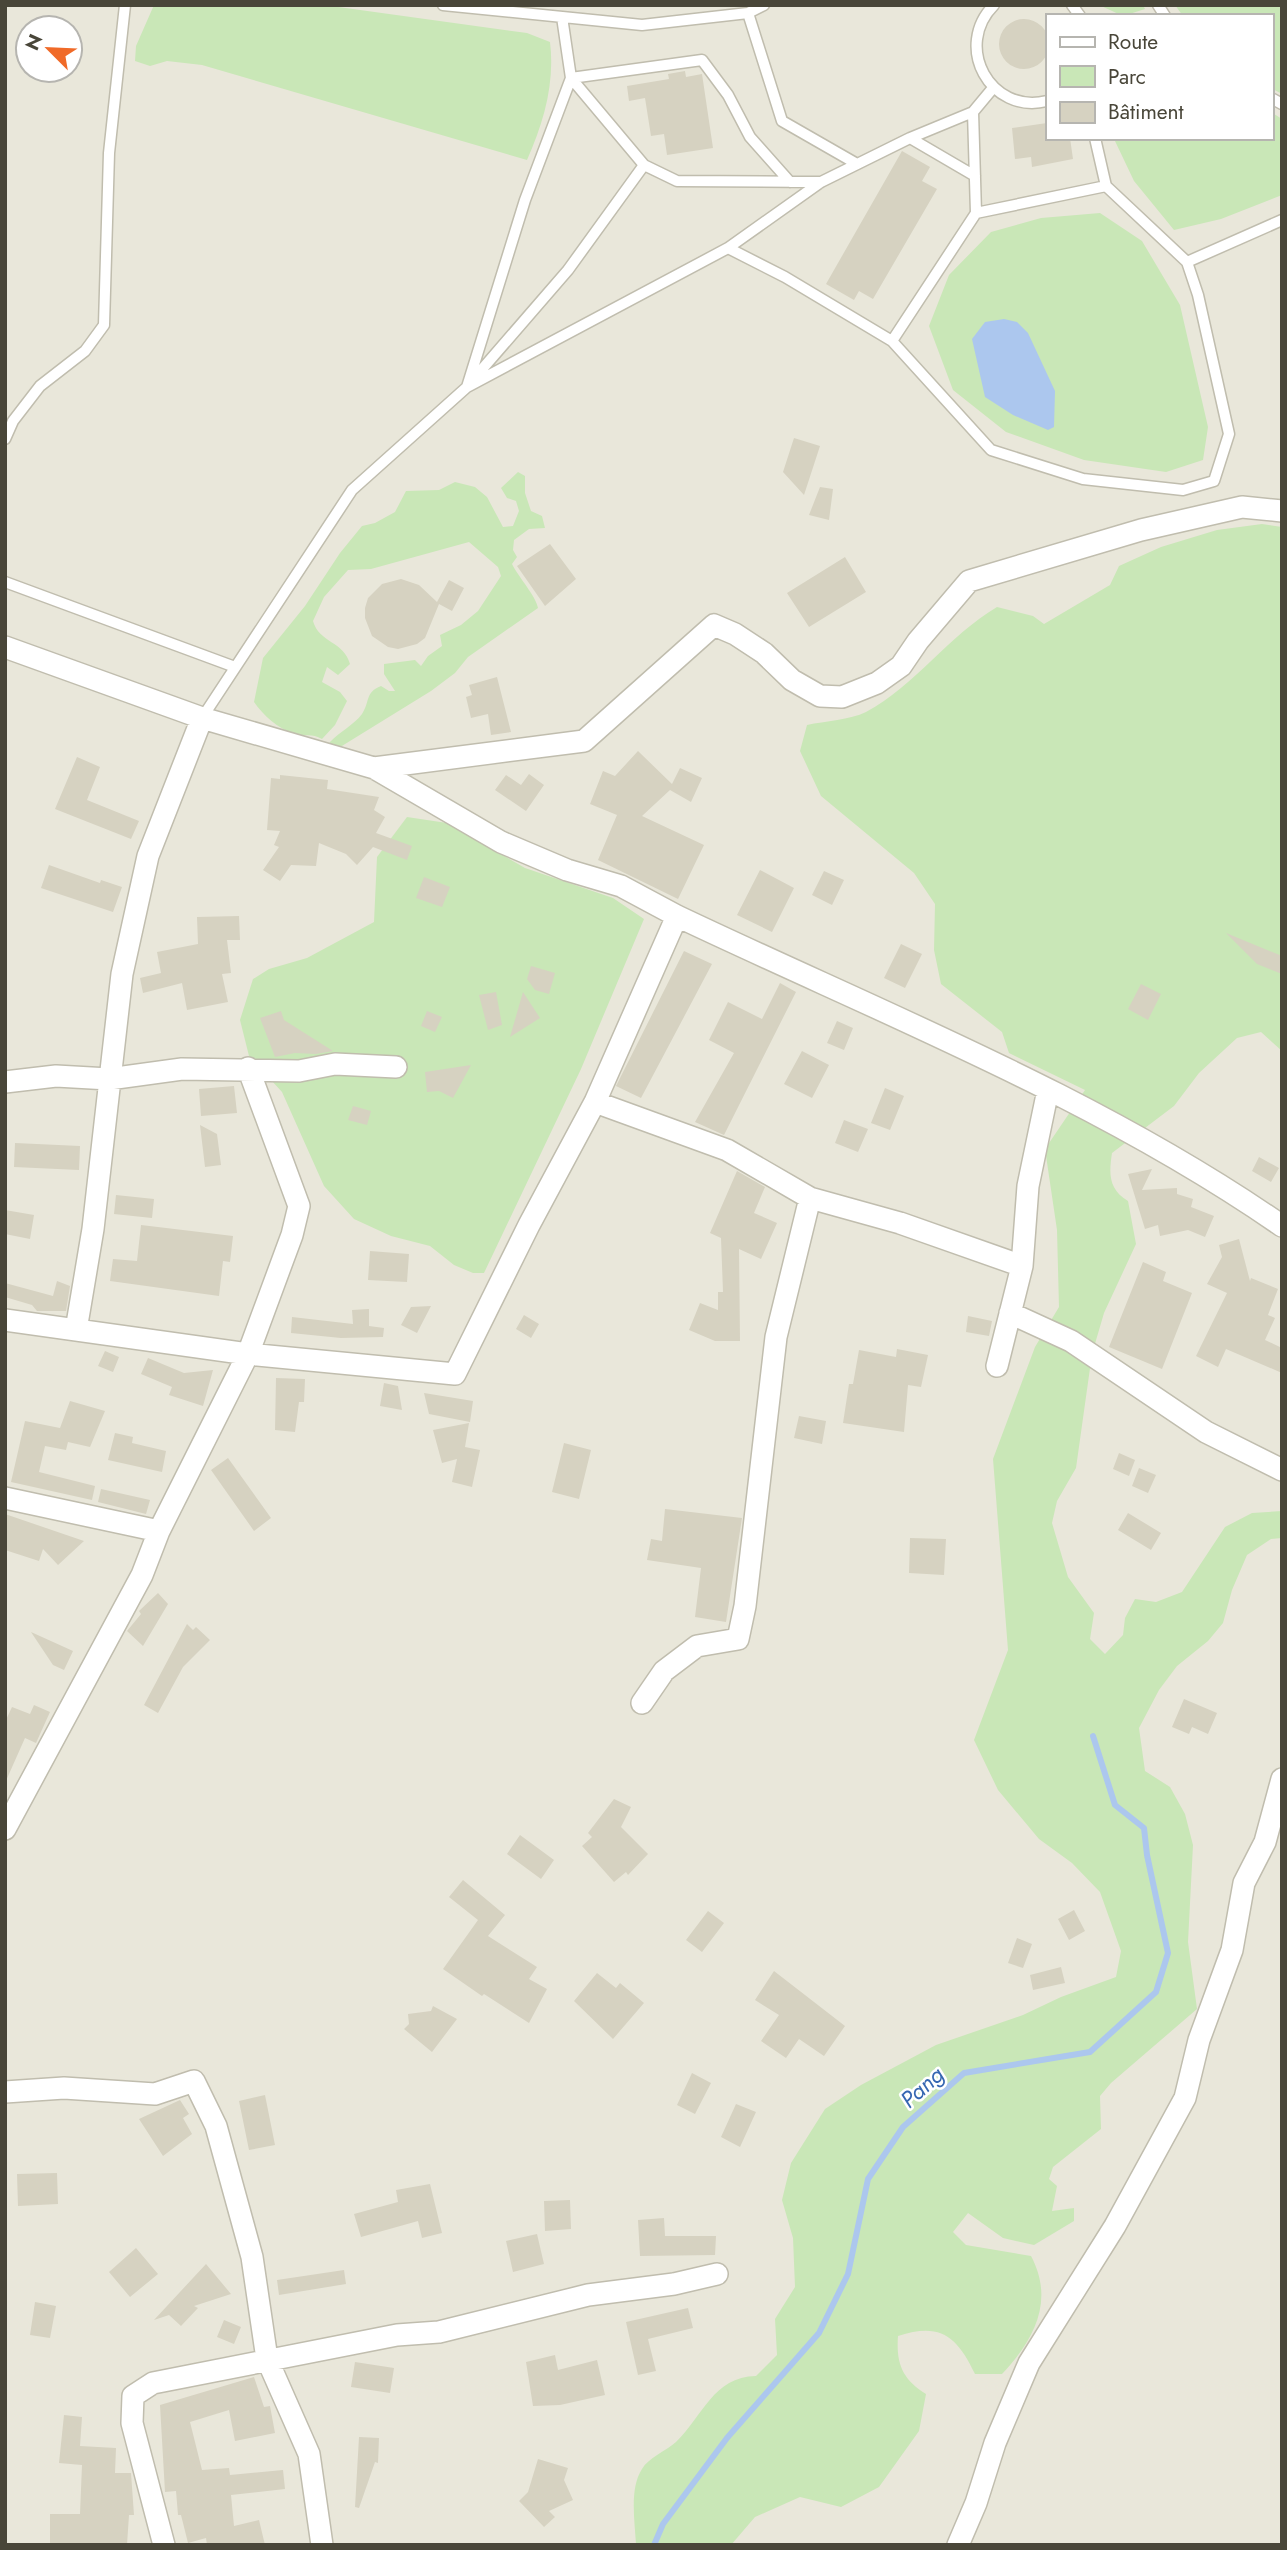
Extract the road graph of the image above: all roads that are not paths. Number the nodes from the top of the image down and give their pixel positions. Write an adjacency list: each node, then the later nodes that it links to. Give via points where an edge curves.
1 (125, 5): 27 (lane, via 109,153 104,325 85,351 40,386)
2 (443, 5): 7 (lane)
3 (764, 5): 6 (lane)
4 (978, 5): 8 (lane)
5 (994, 5): 8 (lane)
6 (748, 13): 7 (lane, via 642,25); 15 (lane, via 782,121)
7 (562, 17): 9 (lane)
8 (983, 18): 10 (lane, via 976,55)
9 (572, 78): 16 (lane); 18 (lane, via 702,60 728,95 750,137); 26 (lane, via 525,200)
10 (993, 88): 11 (lane, via 1015,101); 12 (lane)
11 (1046, 101)
12 (973, 112): 13 (lane); 17 (lane)
13 (909, 138): 15 (lane); 17 (lane)
14 (1095, 140): 20 (lane)
15 (857, 164): 19 (lane)
16 (644, 165): 18 (lane, via 677,181); 26 (lane, via 568,270)
17 (975, 176): 21 (lane)
18 (790, 182): 19 (lane)
19 (821, 182): 23 (lane)
20 (1106, 186): 21 (lane); 24 (lane)
21 (976, 213): 25 (lane)
22 (1282, 220): 24 (lane)
23 (728, 248): 25 (lane, via 785,276); 26 (lane)
24 (1187, 262): 25 (lane, via 1229,434 1214,481 1183,490 1083,479 991,450)
25 (892, 341)
26 (467, 387): 31 (lane, via 352,490)
27 (5, 439)
28 (1282, 512): 33 (street, via 1229,509 969,581 901,666 877,683 842,697 820,696 792,680 764,653 714,625 584,741)
29 (5, 582): 31 (lane)
30 (5, 647): 32 (street)
31 (235, 667): 32 (lane)
32 (202, 718): 33 (street); 37 (street, via 148,856 122,974)
33 (374, 768): 34 (street, via 501,842 567,870 621,886)
34 (677, 916): 39 (street); 40 (street)
35 (396, 1067): 36 (street, via 335,1063 299,1071)
36 (248, 1068): 37 (street, via 182,1069); 47 (street, via 299,1206)
37 (109, 1079): 38 (street, via 56,1076); 46 (street, via 93,1229)
38 (5, 1082)
39 (1048, 1090): 42 (street, via 1214,1179); 43 (street, via 1028,1186)
40 (595, 1102): 41 (street, via 727,1150); 47 (street, via 455,1374)
41 (810, 1198): 43 (street, via 900,1223); 52 (street, via 776,1337 738,1639 697,1646 664,1671)
42 (1282, 1226)
43 (1022, 1266): 44 (street)
44 (1010, 1313): 48 (street); 49 (street, via 1071,1341 1206,1432)
45 (5, 1320): 46 (street)
46 (76, 1330): 47 (street)
47 (248, 1354): 51 (street)
48 (997, 1366)
49 (1282, 1470)
50 (5, 1498): 51 (street)
51 (159, 1531): 54 (street, via 129,1599)
52 (642, 1703)
53 (1282, 1779): 60 (street, via 1265,1842 1244,1883 1232,1950 1199,2040 1185,2098 1115,2226 1029,2363)
54 (5, 1829)
55 (5, 2092): 57 (street, via 64,2088 155,2094 194,2081 216,2126 252,2257)
56 (717, 2274): 57 (street, via 588,2295 439,2332 397,2335)
57 (267, 2359): 58 (street, via 153,2384 133,2396 132,2423); 59 (street, via 309,2454)
58 (164, 2545)
59 (322, 2545)
60 (958, 2545)

